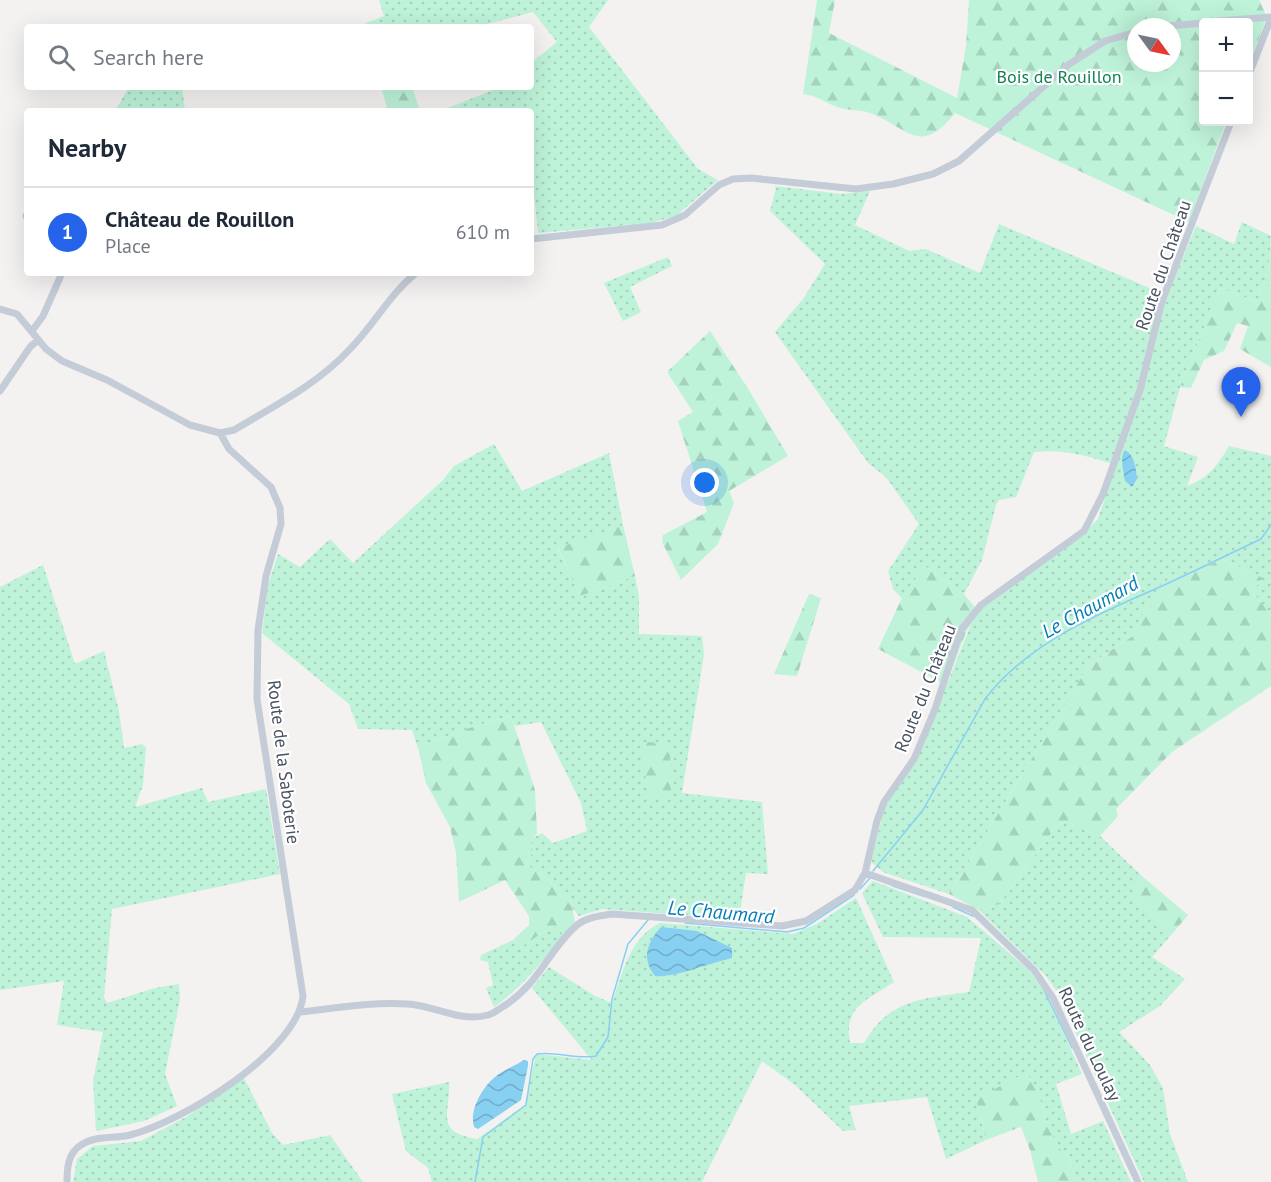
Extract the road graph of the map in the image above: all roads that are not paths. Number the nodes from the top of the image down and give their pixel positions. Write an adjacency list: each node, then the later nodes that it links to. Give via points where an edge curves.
1 (1271, 18): 2 (street); 6 (street)
2 (1253, 19)
3 (1199, 23): 4 (street)
4 (1181, 25)
5 (1127, 34): 8 (street, via 1105,40 1068,65 959,161 933,174 856,189 733,179 718,185 684,215 662,225)
6 (1250, 72)
7 (1229, 126): 16 (street, Route du Château, via 1162,301 1140,390 1090,523 981,605 961,630 914,759 884,802 876,821)
8 (534, 239)
9 (61, 276): 12 (street)
10 (413, 276): 15 (street, via 351,349 320,377 234,430)
11 (0, 309): 12 (street, via 17,314)
12 (32, 331): 13 (street)
13 (38, 340): 14 (street); 15 (street, via 45,349 75,367 190,425)
14 (1, 386)
15 (220, 433): 17 (street, Route de la Saboterie, via 229,449 271,487 280,508 281,524 266,576 258,630 257,699 303,996)
16 (865, 873): 17 (street, Route du Château, via 855,890 806,921 782,926 612,914 590,918 578,924 534,981 489,1015 453,1015 408,1004); 19 (street, Route du Loulay, via 972,910 1034,969 1053,998)
17 (301, 1012): 18 (street, via 275,1048 224,1088 175,1119 129,1135 101,1137 82,1144 69,1159)
18 (67, 1182)
19 (1138, 1182)

